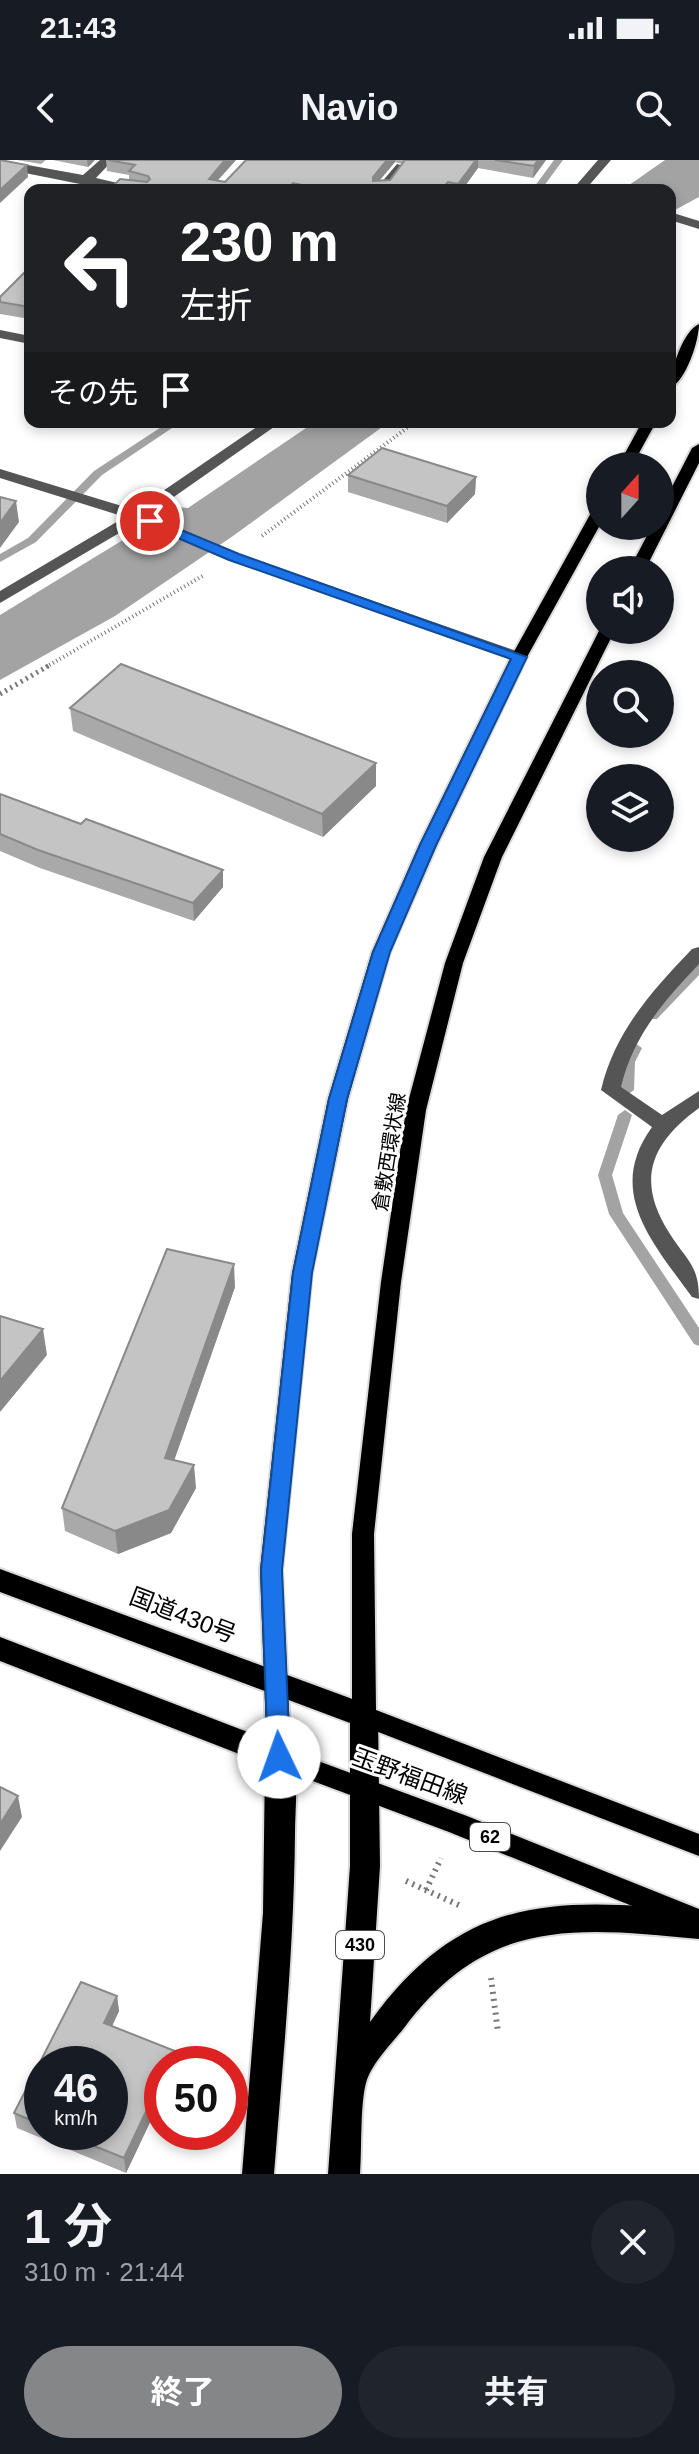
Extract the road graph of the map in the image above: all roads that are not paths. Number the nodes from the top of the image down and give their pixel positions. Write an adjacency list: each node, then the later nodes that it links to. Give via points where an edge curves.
1 (107, 160): 5 (street)
2 (605, 160): 8 (street)
3 (0, 164): 5 (street)
4 (401, 167): 7 (street)
5 (85, 181): 6 (street)
6 (104, 184)
7 (386, 184)
8 (585, 184)
9 (676, 218): 10 (street)
10 (699, 225)
11 (699, 328): 14 (main road)
12 (0, 334): 13 (street)
13 (24, 339)
14 (676, 372)
15 (266, 428): 21 (street)
16 (646, 428): 18 (main road)
17 (699, 448): 20 (main road)
18 (633, 452)
19 (0, 473): 21 (street)
20 (674, 498)
21 (144, 519): 23 (street); 25 (street, via 227,554)
22 (586, 536): 25 (main road)
23 (0, 598)
24 (600, 644): 33 (main road, 倉敷西環状線, via 493,857 454,963 416,1110 363,1534)
25 (519, 657): 32 (main road, via 381,952 338,1099 297,1320 271,1570)
26 (699, 953): 28 (street, via 644,1012 615,1064 611,1090)
27 (699, 1098): 28 (street)
28 (664, 1126): 29 (street, via 647,1152 640,1179 646,1215)
29 (699, 1291)
30 (0, 1580): 32 (highway, 国道430号)
31 (0, 1649): 34 (highway)
32 (276, 1684): 33 (highway, 国道430号); 34 (main road)
33 (364, 1716): 35 (highway, 430); 36 (main road, 玉野福田線)
34 (279, 1757): 35 (main road, 玉野福田線 / 62); 39 (highway, via 283,1834)
35 (365, 1790): 37 (main road, 玉野福田線 / 62); 38 (highway, 430)
36 (699, 1845)
37 (699, 1923): 38 (highway, via 615,1917 531,1922 479,1942 453,1955 394,2013)
38 (351, 2078): 40 (highway, 430)
39 (258, 2174)
40 (344, 2174)

